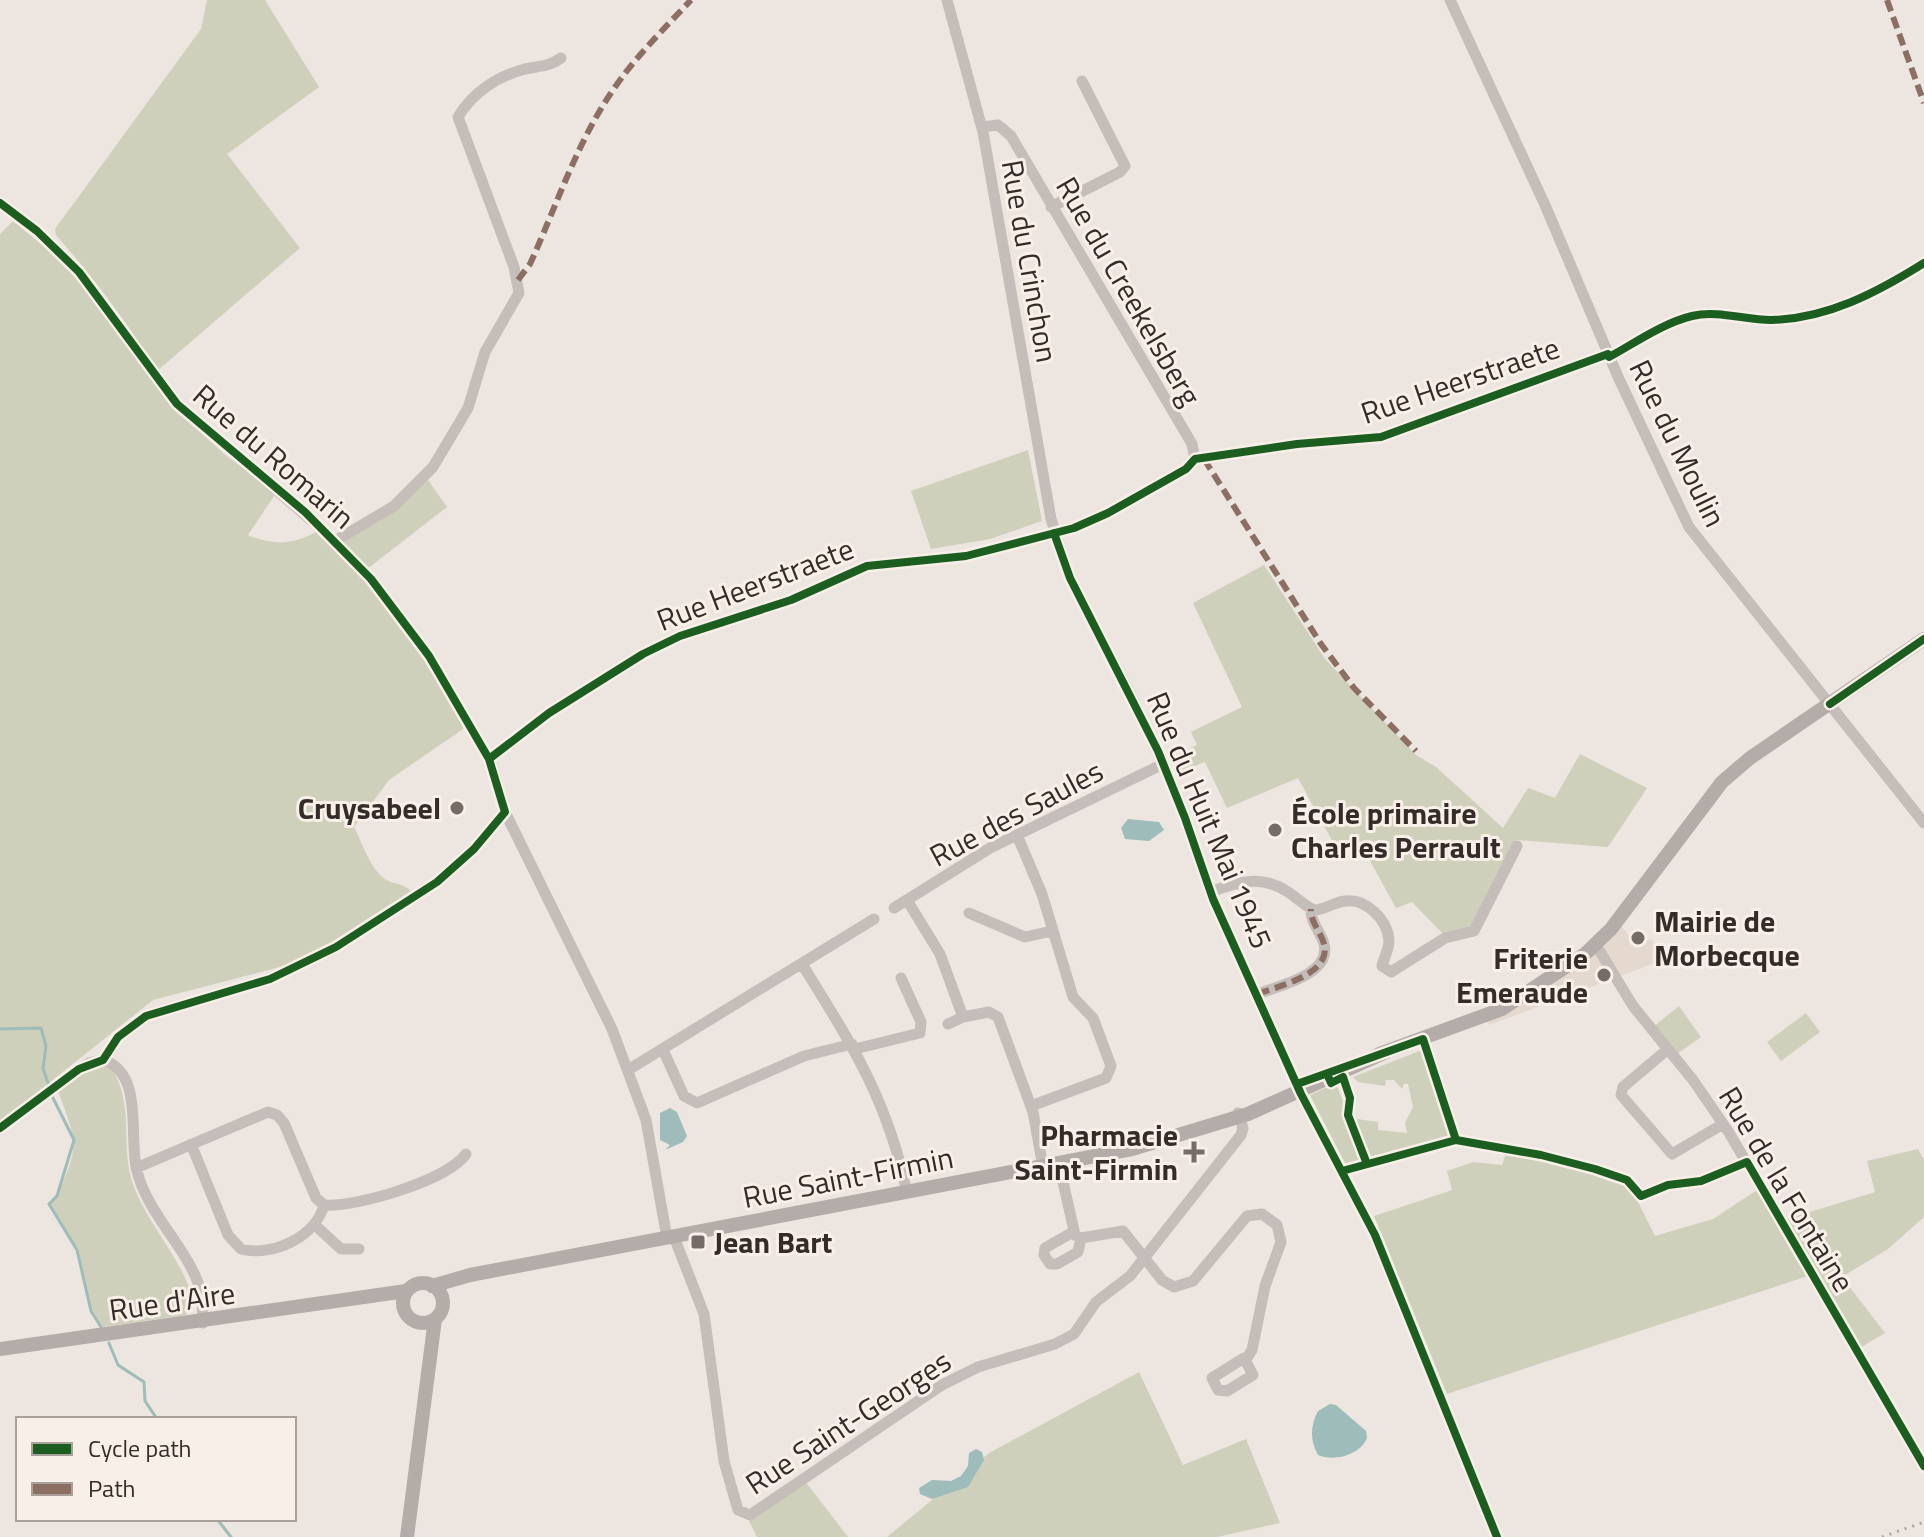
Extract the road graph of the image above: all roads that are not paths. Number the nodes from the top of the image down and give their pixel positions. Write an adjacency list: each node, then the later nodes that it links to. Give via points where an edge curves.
1 (947, 0): 5 (street, Rue du Crinchon)
2 (1450, 0): 9 (street, Rue du Moulin)
3 (561, 58): 12 (street, via 493,82 459,114 519,293 485,352 468,408 433,467 394,506)
4 (1082, 81): 7 (street, via 1125,166)
5 (982, 127): 7 (street, Rue du Creekelsberg, via 998,125 1008,132); 11 (street, Rue du Crinchon)
6 (0, 203): 12 (street, Rue du Romarin, via 79,272 177,404)
7 (1051, 207): 10 (street, Rue du Creekelsberg, via 1192,444)
8 (1924, 263): 9 (street, Rue Heerstraete, via 1877,291 1831,309 1781,319 1692,316)
9 (1608, 356): 10 (street, Rue Heerstraete, via 1381,437); 14 (street, Rue du Moulin, via 1695,535)
10 (1195, 459): 11 (street, Rue Heerstraete, via 1108,513)
11 (1054, 533): 15 (street, Rue Heerstraete, via 966,556 867,566 791,600 680,636 549,713); 16 (street, Rue du Huit Mai 1945, via 1070,578)
12 (335, 541): 15 (street, Rue du Romarin, via 420,643)
13 (1924, 639): 14 (main road, Rue Saint-Firmin)
14 (1830, 704): 18 (street, Rue du Moulin); 28 (main road, Rue Saint-Firmin, via 1750,758 1715,789)
15 (489, 759): 17 (street, Rue du Romarin)
16 (1163, 764): 19 (street, Rue des Saules); 21 (street, Rue du Huit Mai 1945)
17 (505, 812): 38 (street, via 442,878 328,952 261,982 152,1013 123,1032); 39 (street, Rue du Romarin, via 562,935 601,1004)
18 (1924, 823)
19 (1017, 835): 22 (street, Rue des Saules); 27 (street)
20 (1517, 846): 24 (street, via 1477,928 1445,938 1387,973 1382,966 1388,937 1373,910 1349,901)
21 (1210, 892): 24 (street, via 1242,881 1263,881); 31 (street, Rue du Huit Mai 1945)
22 (907, 900): 23 (street, Rue des Saules); 32 (street, via 940,954)
23 (894, 908)
24 (1311, 909): 31 (street, via 1324,946 1320,961 1305,976)
25 (969, 913): 27 (street, via 1025,937)
26 (874, 919): 29 (street)
27 (1052, 931): 41 (street, via 1073,997 1093,1018 1110,1071 1104,1079)
28 (1596, 945): 34 (main road, Rue Saint-Firmin, via 1508,1006); 36 (street, Rue de la Fontaine, via 1633,1006)
29 (802, 964): 35 (street); 37 (street)
30 (901, 978): 35 (street, via 921,1022 920,1033)
31 (1258, 994): 40 (street, Rue du Huit Mai 1945)
32 (963, 1017): 33 (street); 41 (street, via 989,1012 998,1017)
33 (948, 1024)
34 (1423, 1039): 40 (main road, Rue Saint-Firmin); 45 (street)
35 (853, 1046): 37 (street, via 804,1056 697,1103 684,1096); 53 (street, via 888,1122)
36 (1668, 1049): 43 (street, Rue de la Fontaine); 43 (street, via 1623,1087 1621,1095 1672,1154)
37 (663, 1050): 39 (street)
38 (103, 1060): 44 (street, via 89,1063); 51 (street, via 119,1069 127,1082)
39 (628, 1070): 56 (street, Rue du Romarin, via 649,1133 655,1186)
40 (1298, 1088): 42 (main road, Rue Saint-Firmin); 52 (street, Rue du Huit Mai 1945)
41 (1031, 1106): 50 (street)
42 (1239, 1115): 49 (main road, Rue Saint-Firmin, via 1132,1149); 58 (street, Rue Saint-Georges, via 1241,1135)
43 (1723, 1124): 48 (street, Rue de la Fontaine)
44 (0, 1128)
45 (1456, 1140): 48 (street, via 1595,1169 1627,1180 1641,1196 1664,1186 1701,1181); 52 (street)
46 (191, 1144): 51 (street); 54 (street, via 274,1113 284,1123 316,1198); 55 (street, via 228,1235 238,1247 250,1251 283,1246)
47 (466, 1154): 54 (street, via 454,1166 384,1196)
48 (1747, 1162): 71 (street, Rue de la Fontaine)
49 (1059, 1164): 50 (main road, Rue Saint-Firmin); 58 (street, via 1077,1235 1123,1231)
50 (1043, 1167): 53 (main road, Rue Saint-Firmin)
51 (136, 1168): 67 (street, via 152,1207 197,1282)
52 (1342, 1171): 73 (street, Rue du Huit Mai 1945, via 1375,1235)
53 (907, 1193): 56 (main road, Rue Saint-Firmin)
54 (324, 1205): 55 (street)
55 (316, 1226): 57 (street, via 341,1249)
56 (671, 1238): 58 (street, Rue Saint-Georges, via 704,1314 728,1483 738,1510 747,1515 942,1385 1070,1337 1096,1302 1127,1280); 59 (main road, Rue Saint-Firmin)
57 (359, 1249)
58 (1144, 1257): 69 (street, via 1165,1283 1183,1287 1247,1216 1262,1214 1277,1225 1281,1242)
59 (483, 1274): 60 (main road, Rue Saint-Firmin); 63 (main road, Rue Saint-Firmin)
60 (432, 1286): 61 (main road, via 417,1284); 63 (main road)
61 (406, 1291): 62 (main road, Rue d'Aire); 64 (main road)
62 (350, 1299): 64 (main road, Rue d'Aire); 67 (main road, Rue d'Aire)
63 (443, 1302): 65 (main road)
64 (404, 1310): 66 (main road)
65 (435, 1319): 66 (main road); 70 (main road)
66 (415, 1322): 70 (main road)
67 (203, 1323): 68 (main road, Rue d'Aire)
68 (0, 1349)
69 (1245, 1361)
70 (427, 1366): 72 (main road)
71 (1924, 1466)
72 (407, 1537)
73 (1497, 1537)

